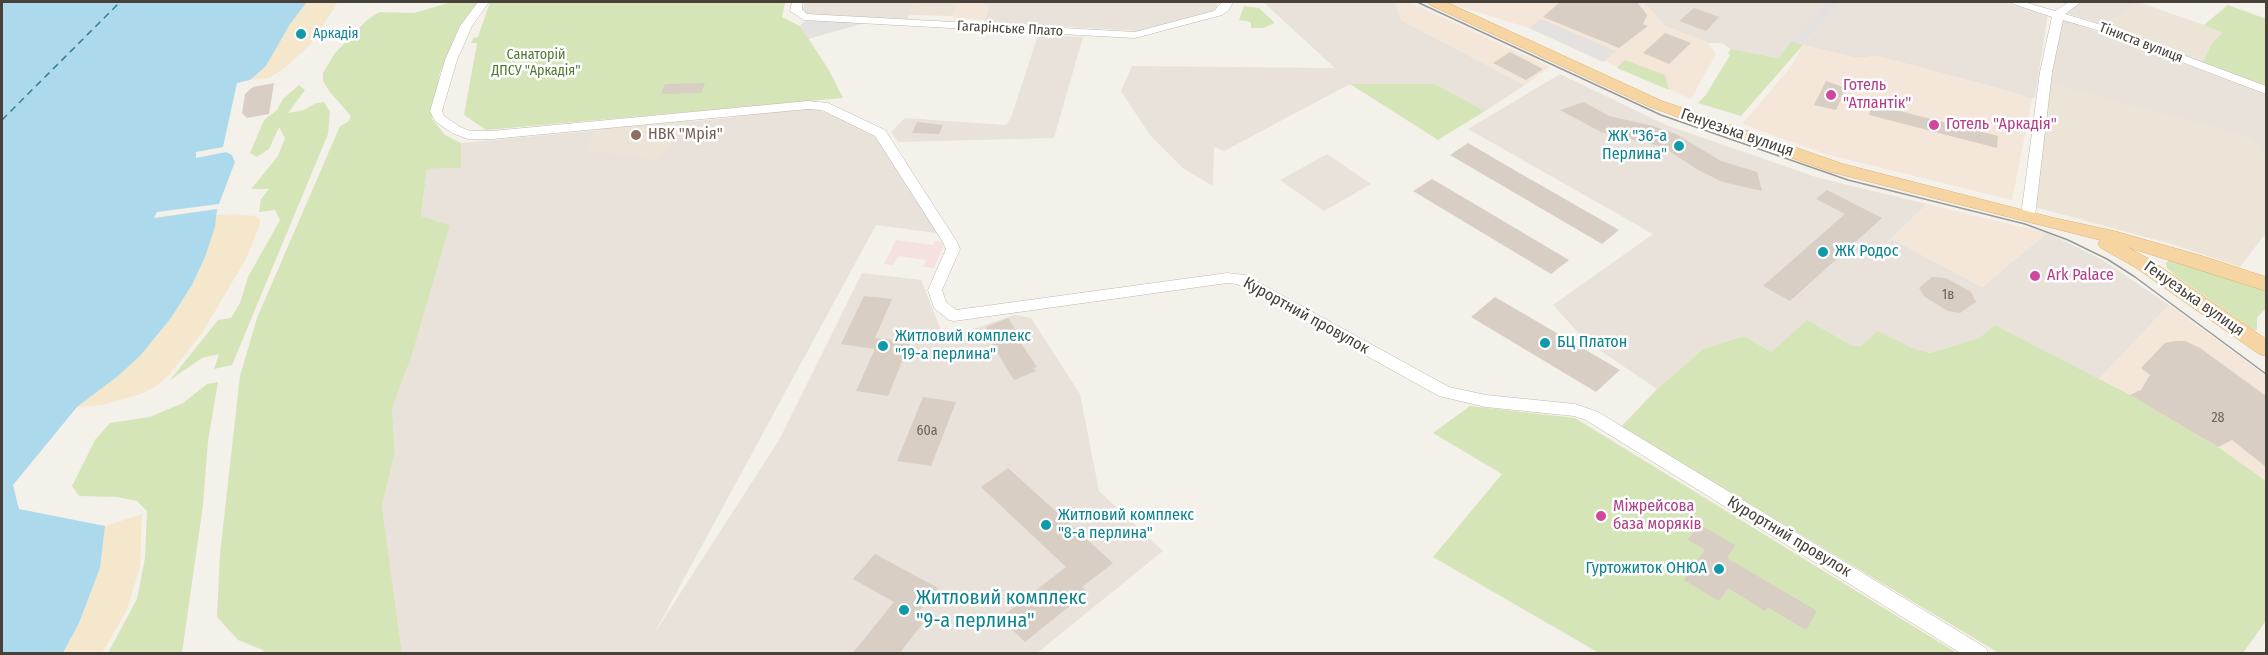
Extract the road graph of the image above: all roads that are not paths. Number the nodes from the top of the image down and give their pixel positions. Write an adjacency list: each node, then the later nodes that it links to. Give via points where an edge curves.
1 (483, 2): 15 (street, Курортний провулок, via 466,26 451,60 436,111 439,118 456,130 477,136 817,105 877,131 910,178 953,249 935,290 939,304 948,314 1240,279 1444,392 1486,401 1575,410 1592,416)
2 (797, 2): 3 (street, Гагарінське Плато, via 796,11 804,18 1135,35 1218,13 1226,8)
3 (1227, 2)
4 (1436, 2): 9 (main road, Генуезька вулиця, via 1681,114 1837,168)
5 (2014, 2): 7 (street, Тіниста вулиця)
6 (2076, 2): 7 (street)
7 (2059, 13): 8 (street, Тіниста вулиця); 9 (street, via 2046,72)
8 (2266, 90)
9 (2028, 216): 10 (main road, Генуезька вулиця)
10 (2054, 224): 11 (main road, Генуезька вулиця); 12 (main road, Генуезька вулиця, via 2125,252)
11 (2195, 260): 12 (main road, via 2162,257 2159,265); 13 (main road, Генуезька вулиця)
12 (2169, 281): 14 (main road, Генуезька вулиця)
13 (2266, 285)
14 (2266, 349)
15 (1979, 654)

